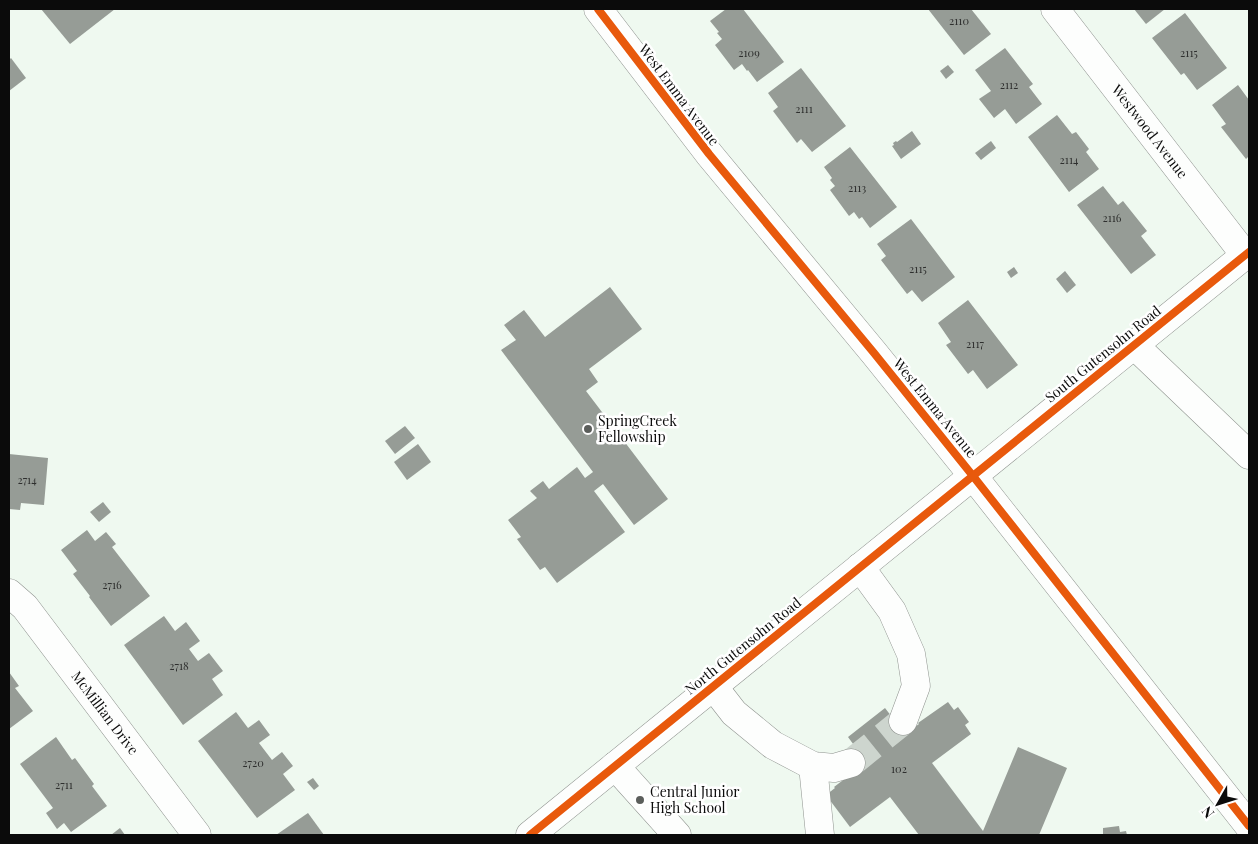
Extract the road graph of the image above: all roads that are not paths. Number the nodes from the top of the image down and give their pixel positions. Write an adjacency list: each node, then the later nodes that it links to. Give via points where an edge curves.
1 (598, 9): 6 (street, West Emma Avenue, via 709,154)
2 (1055, 9): 3 (street, Westwood Avenue)
3 (1247, 254): 4 (street, South Gutensohn Road)
4 (1134, 345): 5 (street); 6 (street, South Gutensohn Road)
5 (1249, 455)
6 (973, 476): 7 (street, North Gutensohn Road); 14 (street, West Emma Avenue)
7 (860, 567): 9 (street, North Gutensohn Road); 10 (street, via 892,610 911,654 916,686)
8 (9, 593): 15 (street, McMillian Drive, via 25,607)
9 (713, 686): 12 (street, North Gutensohn Road); 13 (street, via 734,713 773,745)
10 (903, 721)
11 (851, 763): 13 (street, via 834,768)
12 (616, 766): 16 (street, North Gutensohn Road); 17 (street)
13 (813, 766): 18 (street)
14 (1249, 826)
15 (197, 835)
16 (530, 835)
17 (677, 835)
18 (820, 835)

